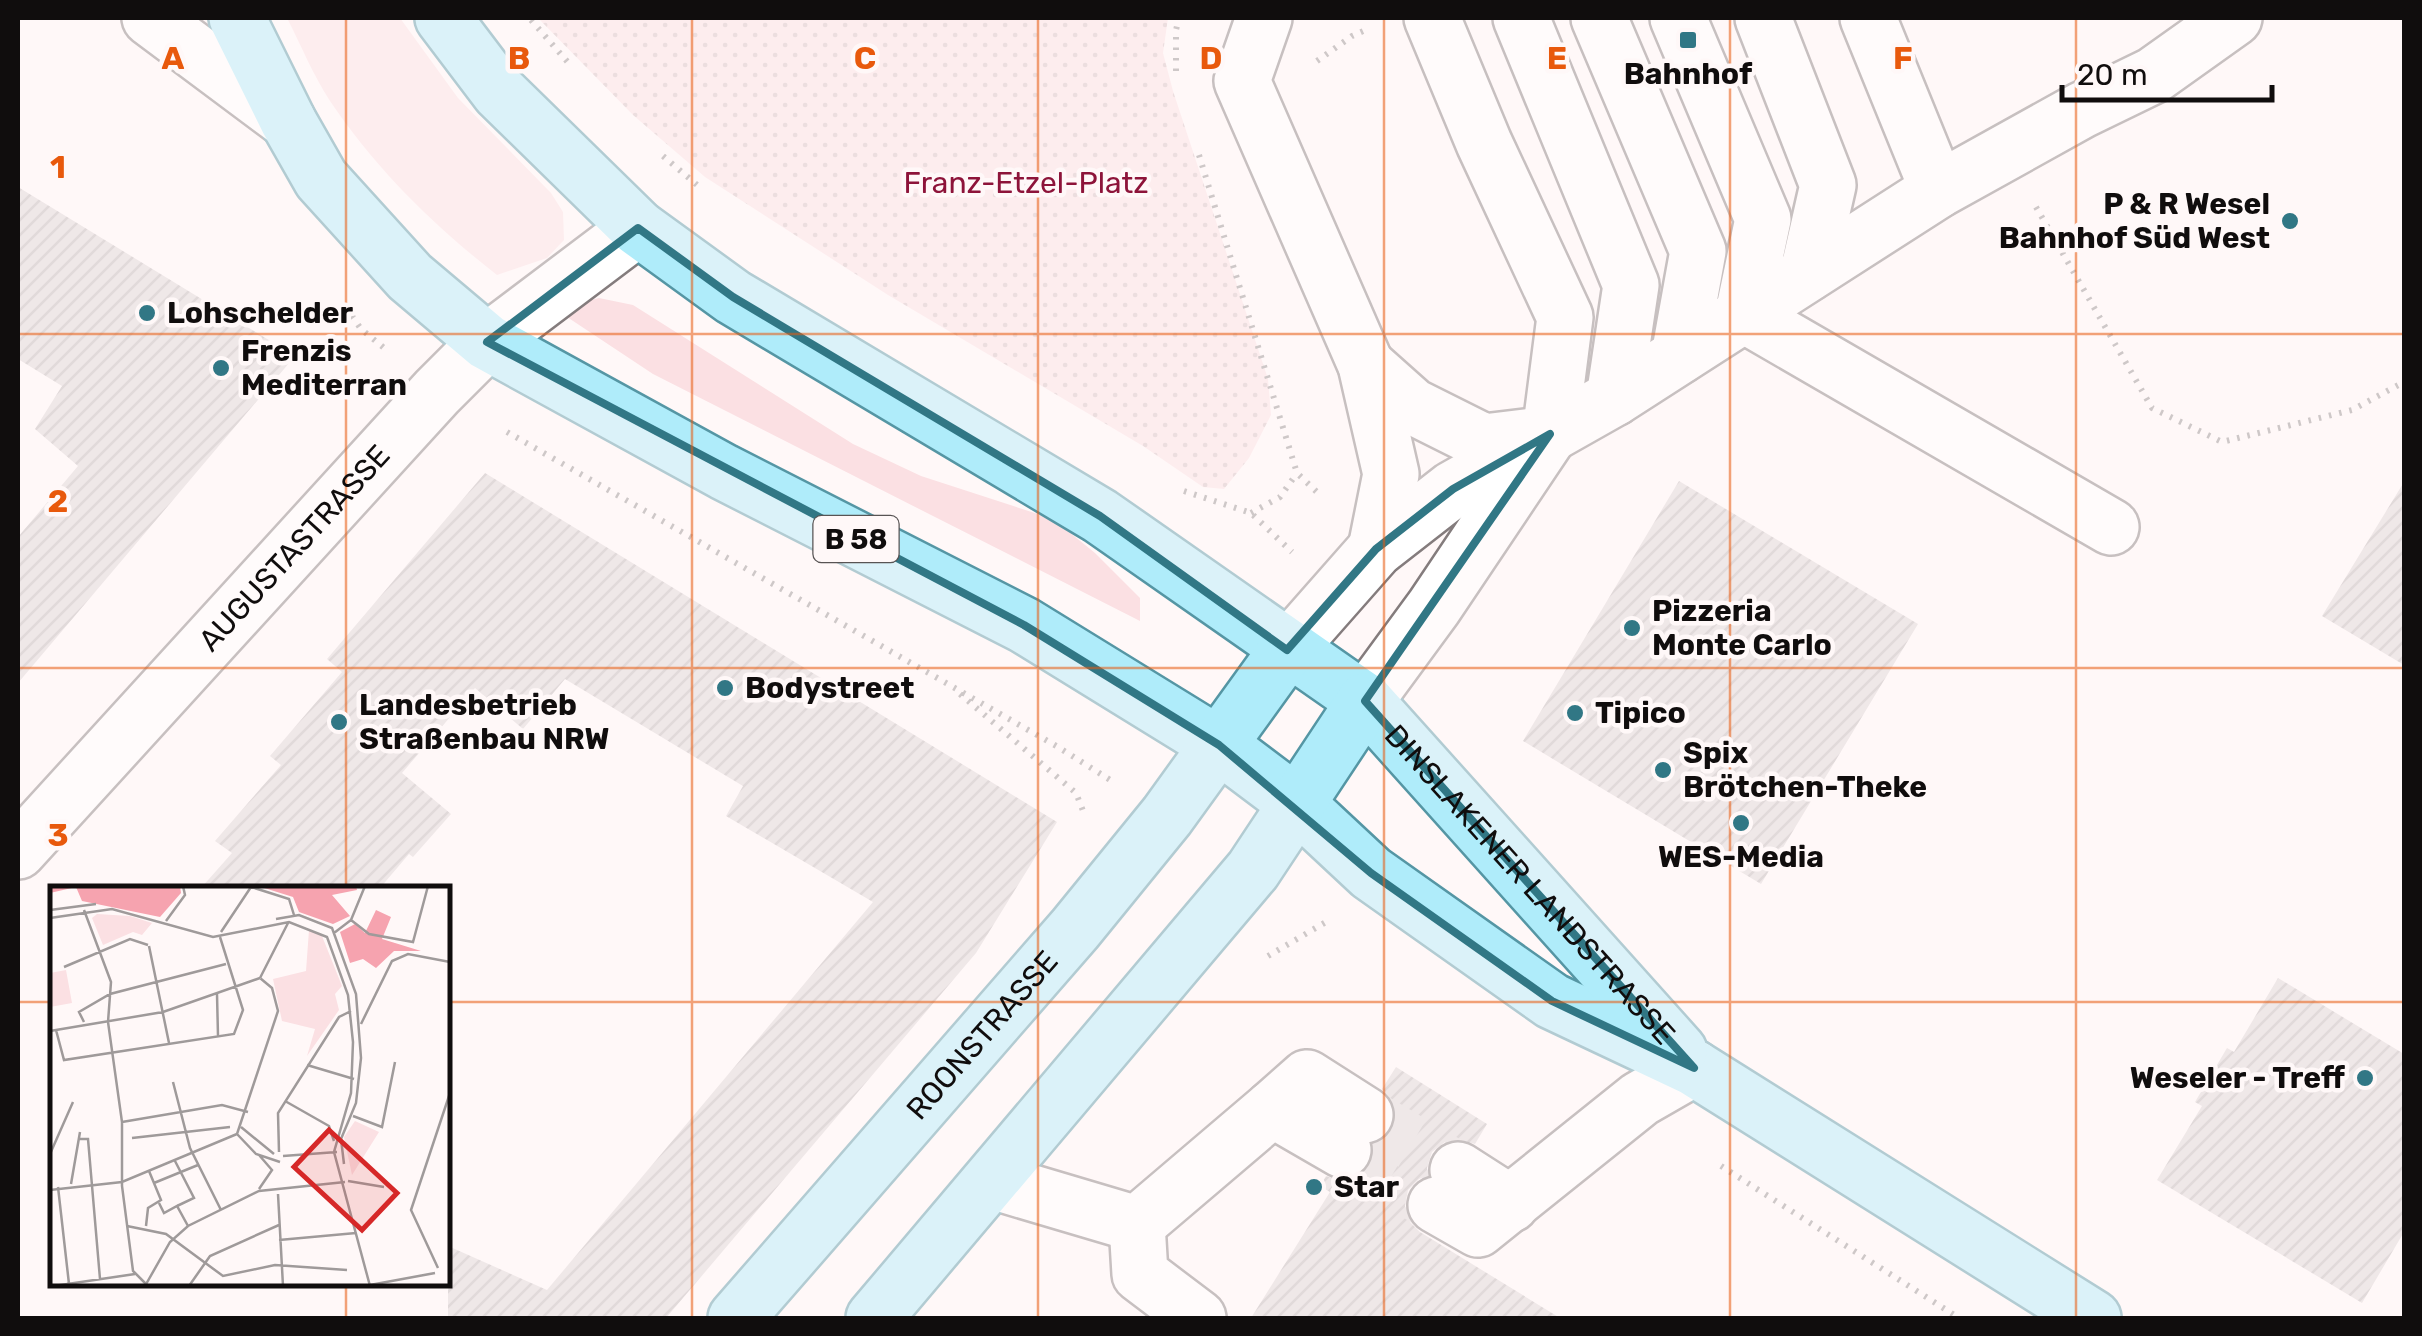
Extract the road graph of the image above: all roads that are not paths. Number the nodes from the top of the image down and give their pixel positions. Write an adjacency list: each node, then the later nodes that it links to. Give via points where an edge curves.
1 (150, 18): 12 (street)
2 (237, 18): 12 (main road, B 58)
3 (443, 18): 14 (main road, DINSLAKENER LANDSTRASSE, via 499,92)
4 (1264, 18): 19 (street, via 1242,81)
5 (1432, 18): 21 (street, via 1566,317)
6 (1521, 18): 20 (street, via 1631,284)
7 (1599, 18): 18 (street, via 1698,252)
8 (1678, 18): 16 (street, via 1763,219)
9 (1763, 18): 15 (street, via 1828,185)
10 (1868, 18): 13 (street)
11 (2234, 18): 13 (street, via 2154,75)
12 (288, 121): 17 (main road, B 58, via 334,193 410,277)
13 (1938, 190): 15 (street)
14 (638, 228): 17 (street, AUGUSTASTRASSE); 24 (main road, DINSLAKENER LANDSTRASSE, via 733,297 1100,516)
15 (1808, 272): 16 (street)
16 (1743, 314): 18 (street); 22 (street)
17 (487, 342): 26 (main road, B 58, via 1024,625); 28 (street, AUGUSTASTRASSE)
18 (1679, 356): 20 (street)
19 (1366, 365): 21 (street, via 1412,406 1484,442); 23 (street, via 1391,474)
20 (1614, 398): 21 (street)
21 (1550, 434): 23 (street, via 1454,489); 25 (street)
22 (2112, 527)
23 (1376, 550): 24 (street)
24 (1287, 650): 25 (main road, DINSLAKENER LANDSTRASSE); 26 (main road, ROONSTRASSE)
25 (1364, 701): 27 (main road); 29 (main road, DINSLAKENER LANDSTRASSE)
26 (1220, 745): 27 (main road, DINSLAKENER LANDSTRASSE); 34 (main road, ROONSTRASSE, via 1075,929)
27 (1296, 803): 29 (main road, DINSLAKENER LANDSTRASSE, via 1371,873 1552,1002); 31 (main road, via 1253,870)
28 (18, 851)
29 (1694, 1068): 32 (street, via 1640,1099 1478,1229); 37 (main road, DINSLAKENER LANDSTRASSE)
30 (1354, 1132): 33 (street, via 1272,1109)
31 (992, 1181): 33 (street); 35 (main road)
32 (1447, 1188)
33 (1137, 1224): 36 (street, via 1140,1274)
34 (736, 1318)
35 (874, 1318)
36 (1198, 1318)
37 (2093, 1318)

